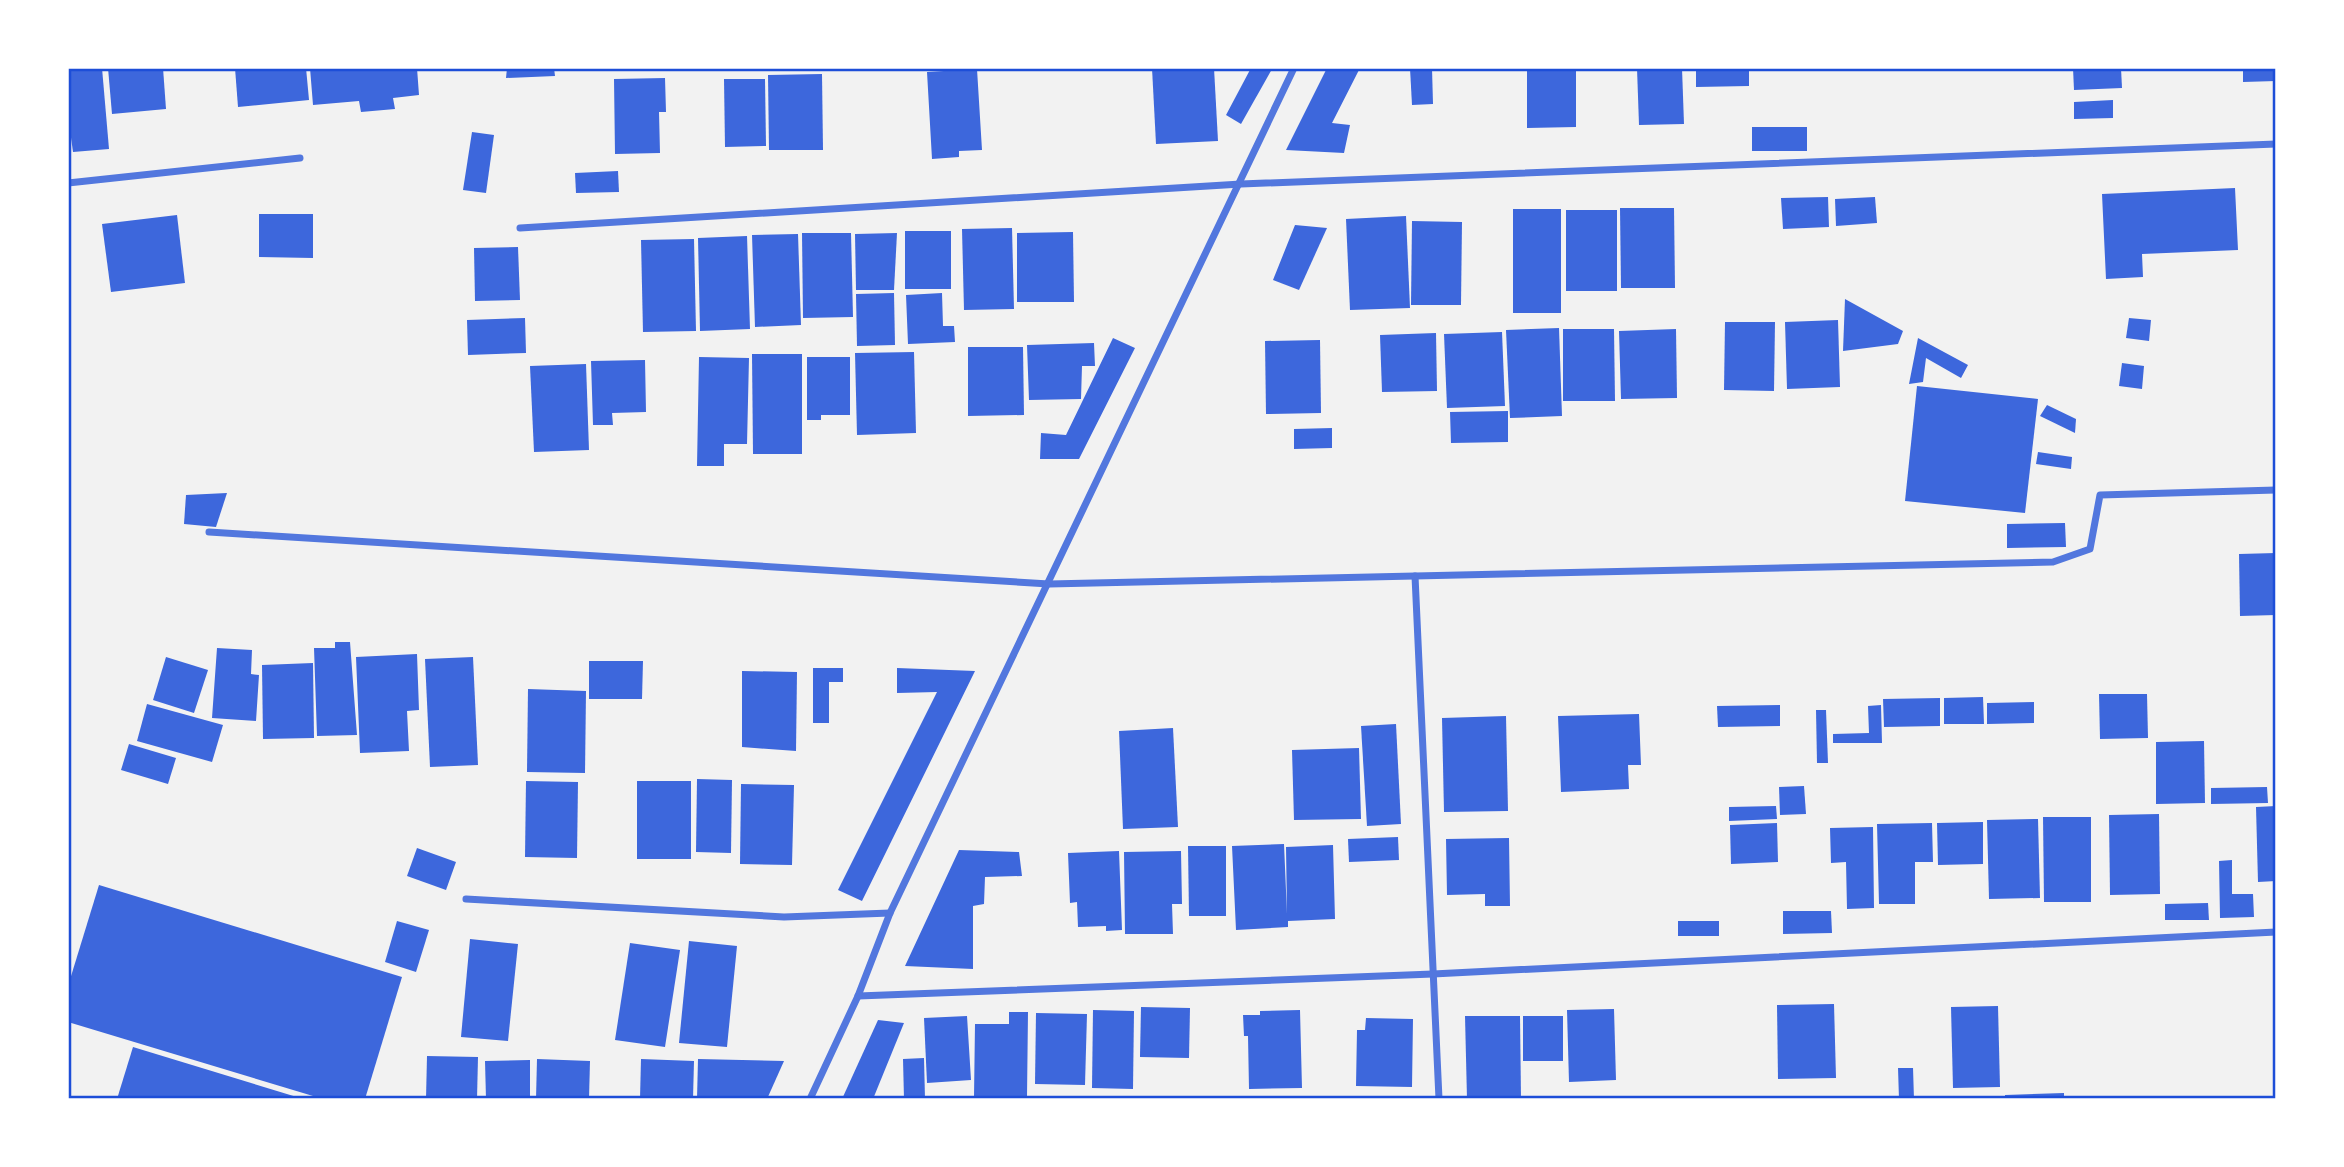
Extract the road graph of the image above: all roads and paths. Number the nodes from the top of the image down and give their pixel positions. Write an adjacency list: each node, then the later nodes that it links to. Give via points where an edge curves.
1 (1294, 68): 5 (street)
2 (2276, 144): 5 (street)
3 (300, 158): 4 (street)
4 (68, 183)
5 (1241, 184): 6 (street); 10 (street)
6 (520, 228)
7 (2276, 490): 9 (street, via 2100,495 2090,549 2053,562)
8 (209, 532): 10 (street)
9 (1415, 576): 10 (street); 14 (street)
10 (1049, 584): 12 (street)
11 (466, 899): 12 (street, via 784,917)
12 (890, 913): 15 (street)
13 (2276, 932): 14 (street)
14 (1433, 974): 15 (street); 17 (street)
15 (858, 996): 16 (street)
16 (810, 1099)
17 (1439, 1099)

